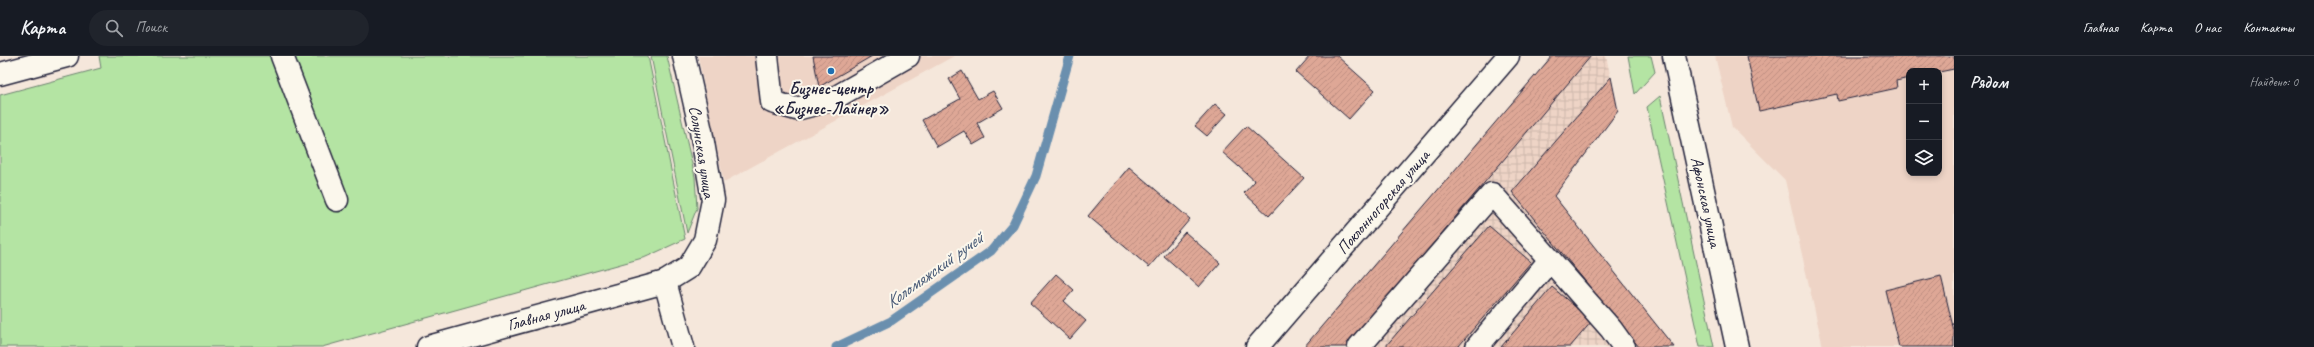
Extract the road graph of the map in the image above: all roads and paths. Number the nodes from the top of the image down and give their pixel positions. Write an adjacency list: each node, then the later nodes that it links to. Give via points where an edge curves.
1 (68, 56): 8 (street)
2 (282, 56): 9 (street)
3 (684, 56): 11 (street, Солунская улица, via 713,200 705,240 689,267)
4 (767, 56): 5 (street, via 772,102 796,109 831,100)
5 (908, 56)
6 (1508, 56): 14 (street, Поклонногорская улица)
7 (1674, 56): 18 (street, Афонская улица)
8 (0, 74)
9 (337, 200)
10 (1550, 260): 15 (street, via 1492,194); 16 (street); 17 (street)
11 (665, 282): 12 (street, Главная улица); 13 (street)
12 (428, 347)
13 (683, 347)
14 (1257, 347)
15 (1360, 347)
16 (1477, 347)
17 (1624, 347)
18 (1738, 347)

